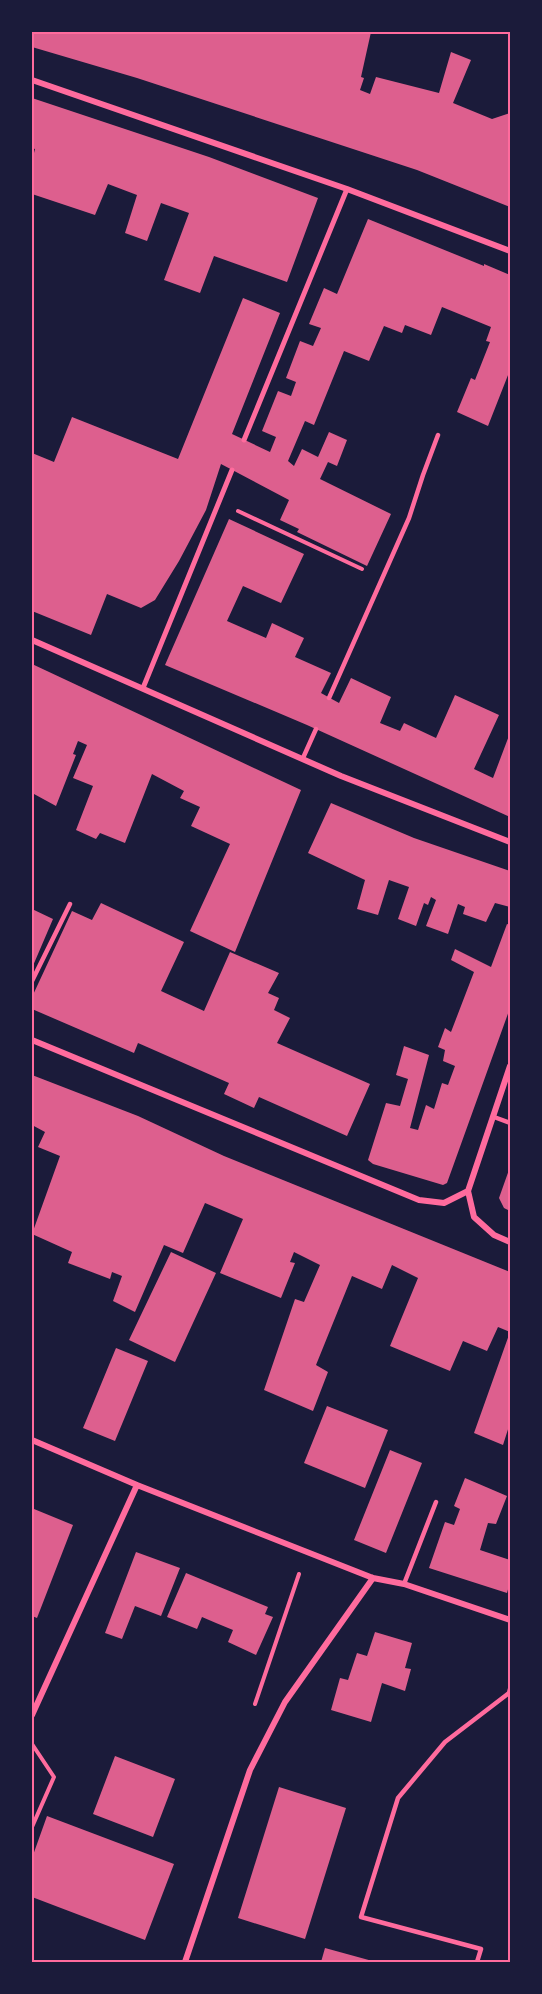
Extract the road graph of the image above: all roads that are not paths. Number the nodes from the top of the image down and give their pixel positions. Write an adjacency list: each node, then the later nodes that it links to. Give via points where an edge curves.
1 (32, 81): 2 (street)
2 (347, 189): 3 (street); 5 (street)
3 (510, 251)
4 (438, 435): 9 (lane, via 409,518)
5 (244, 440)
6 (232, 470): 8 (street)
7 (32, 640): 8 (street)
8 (143, 688): 11 (street)
9 (329, 698)
10 (316, 729): 11 (lane)
11 (303, 758): 12 (street)
12 (510, 842)
13 (70, 904): 14 (lane)
14 (32, 981)
15 (32, 1040): 19 (street, via 419,1200 444,1203)
16 (510, 1066): 17 (street)
17 (494, 1117): 18 (lane); 19 (street)
18 (510, 1123)
19 (468, 1191): 20 (street, via 474,1217 494,1235)
20 (510, 1242)
21 (32, 1440): 22 (street)
22 (138, 1485): 24 (street); 29 (street)
23 (436, 1502): 25 (lane)
24 (373, 1578): 25 (street); 31 (street, via 285,1702 250,1770)
25 (404, 1584): 26 (street)
26 (510, 1620)
27 (510, 1692): 32 (lane, via 444,1742 398,1798 362,1917 481,1948)
28 (32, 1695): 29 (street)
29 (39, 1698): 30 (street)
30 (32, 1715)
31 (185, 1962)
32 (477, 1962)

